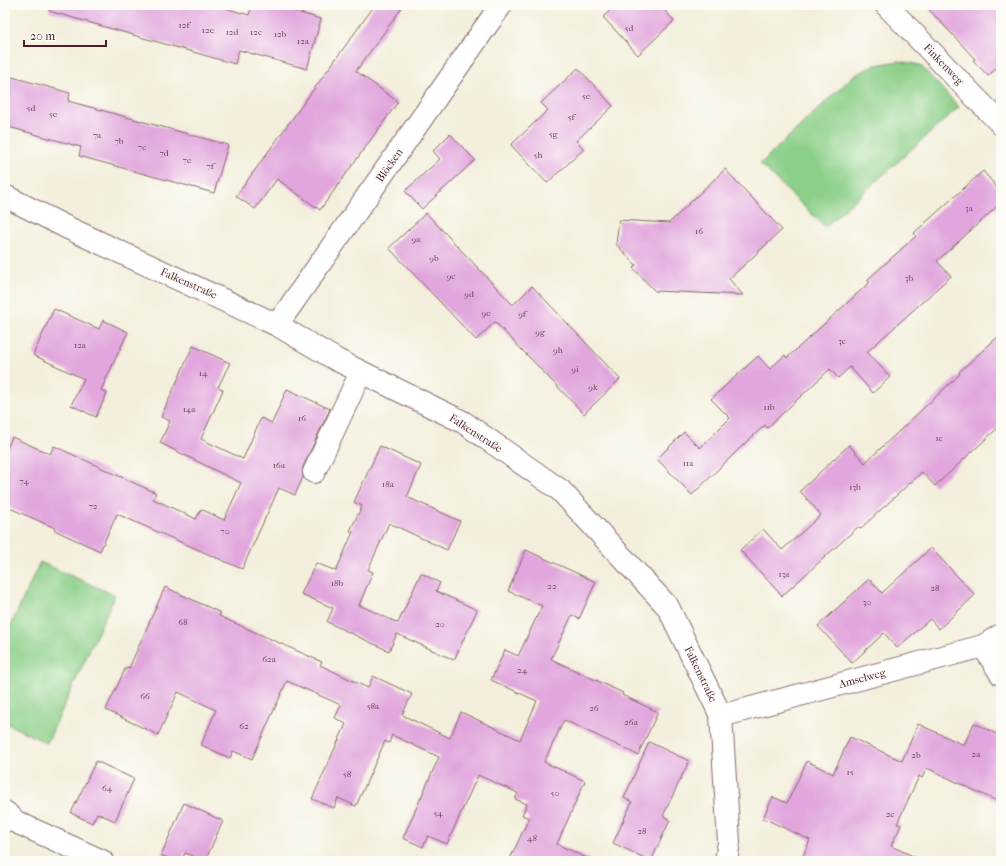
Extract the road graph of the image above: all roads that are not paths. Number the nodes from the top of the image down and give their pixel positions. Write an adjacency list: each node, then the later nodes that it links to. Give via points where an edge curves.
1 (501, 5): 5 (street, Blöcken)
2 (886, 5): 3 (street, Finkenweg)
3 (1001, 124)
4 (5, 196): 5 (street, Falkenstraße)
5 (277, 325): 6 (street, Falkenstraße)
6 (361, 372): 7 (street); 10 (street, Falkenstraße, via 463,422 560,490 668,607)
7 (314, 472)
8 (992, 640): 9 (street); 10 (street, Amselweg)
9 (1001, 674)
10 (721, 716): 13 (street, Falkenstraße, via 729,842)
11 (5, 812): 12 (street, via 16,822)
12 (102, 861)
13 (726, 861)

